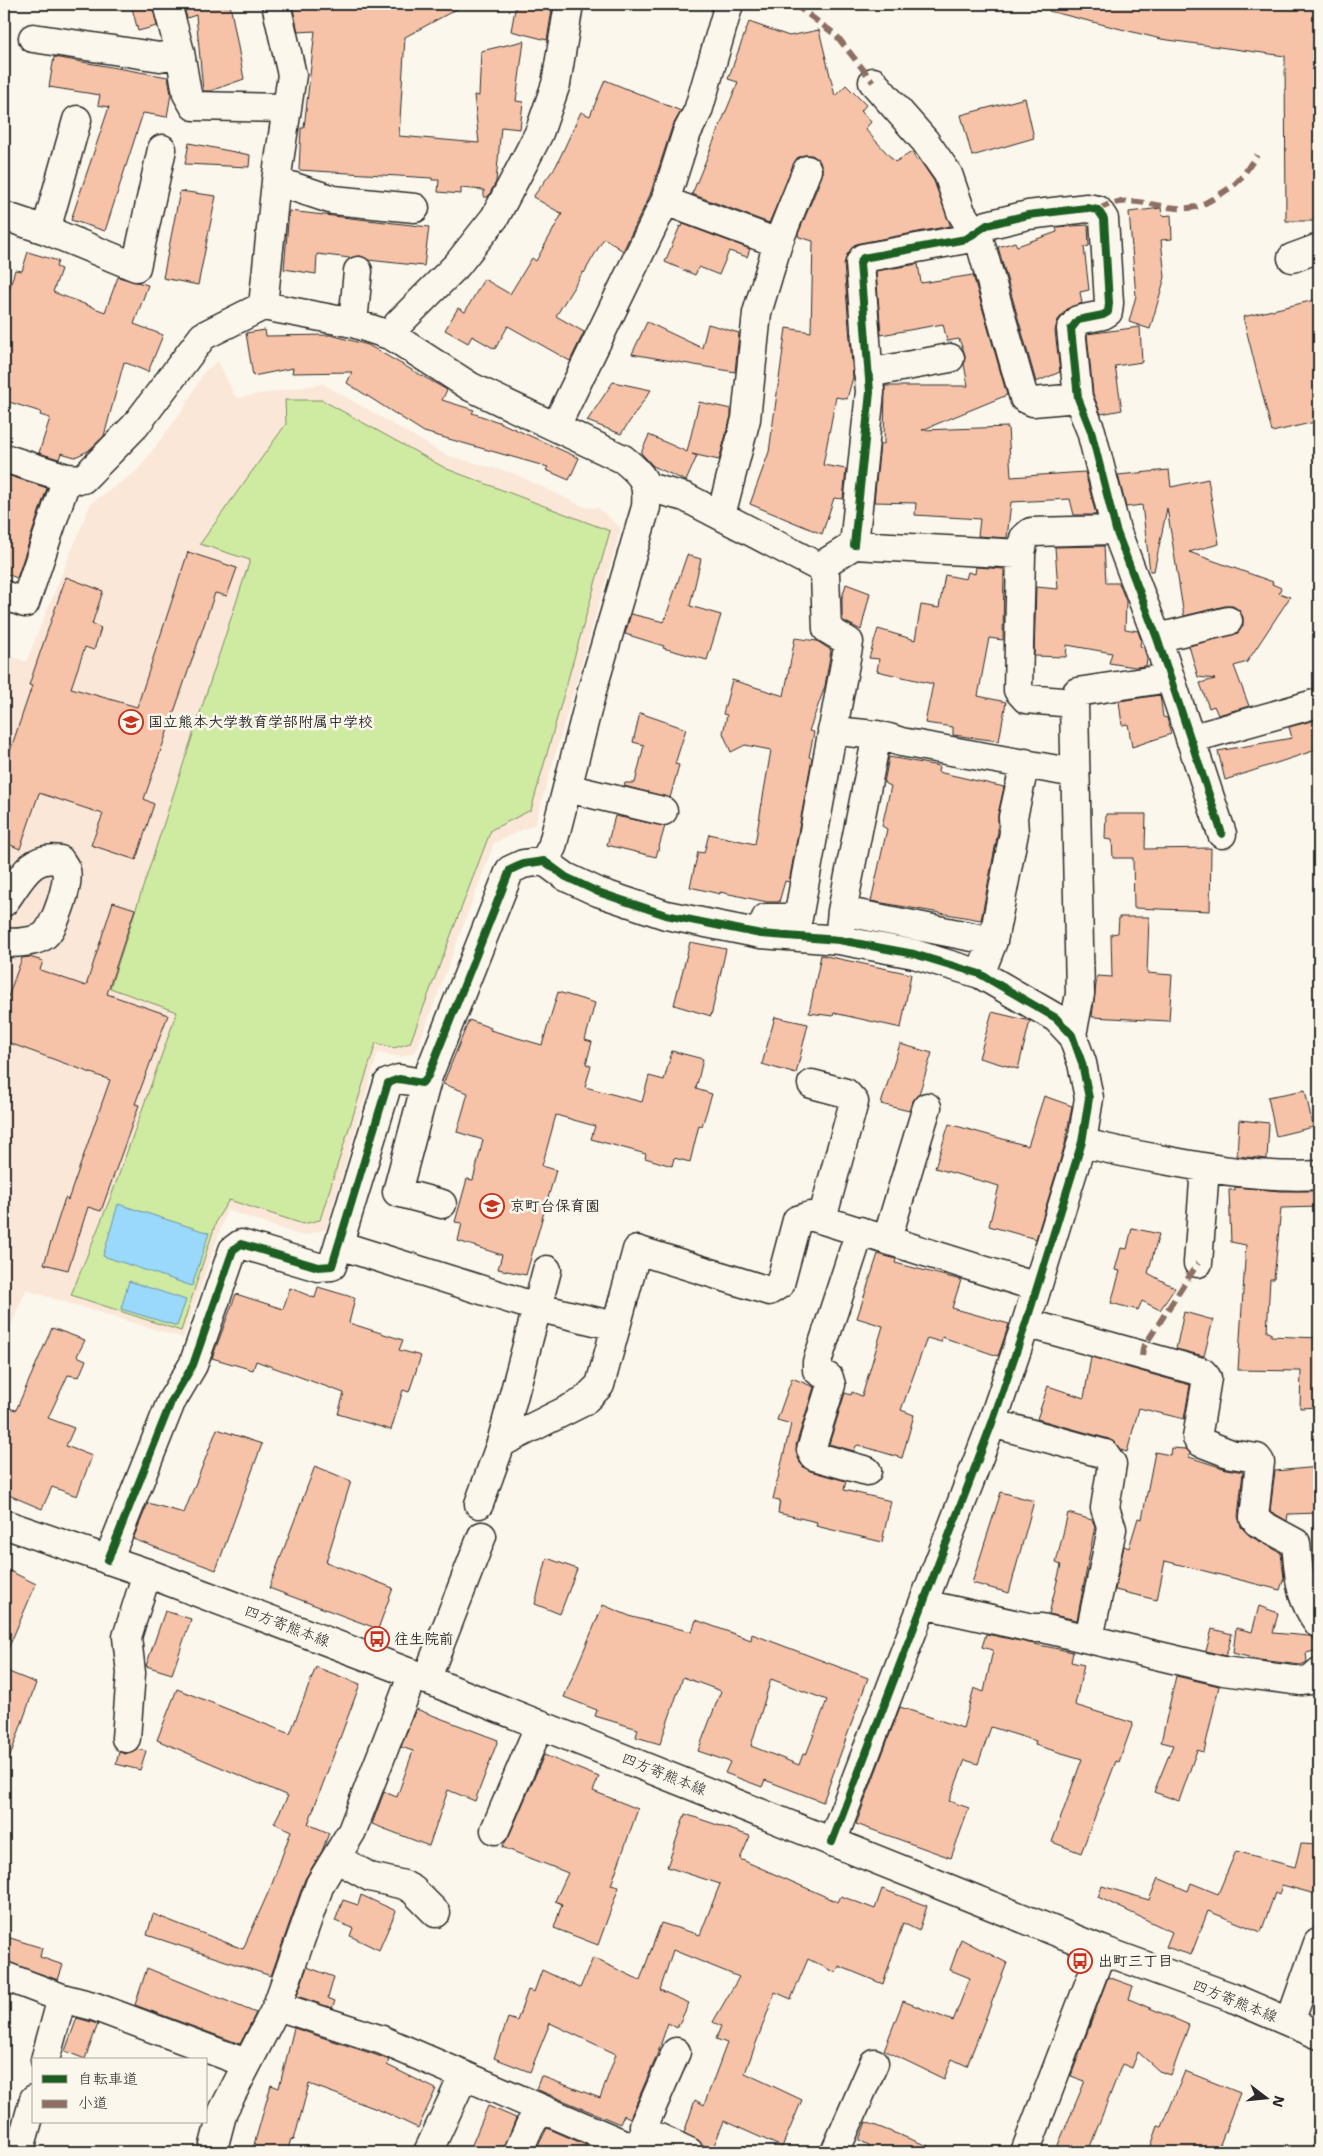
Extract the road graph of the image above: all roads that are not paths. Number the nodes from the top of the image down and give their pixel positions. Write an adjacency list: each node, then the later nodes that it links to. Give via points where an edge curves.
1 (167, 4): 6 (street)
2 (276, 4): 8 (street, via 292,75)
3 (569, 4): 24 (street, via 556,84 539,133 495,217 457,265 398,324)
4 (729, 4): 13 (street, via 698,111 687,132)
5 (33, 38): 6 (street, via 160,57)
6 (180, 52): 8 (street, via 187,94 194,106)
7 (873, 82): 17 (street, via 925,141 948,174 961,212)
8 (286, 108): 12 (street)
9 (77, 120): 16 (street)
10 (162, 149): 16 (street, via 136,268)
11 (807, 170): 18 (street)
12 (276, 181): 14 (street, via 334,200); 22 (street)
13 (665, 201): 18 (street); 28 (street)
14 (415, 208)
15 (4, 216): 16 (street)
16 (46, 230)
17 (975, 232): 26 (street, via 966,240 863,258 860,263); 27 (street, via 1024,398 1033,402); 27 (street, via 987,225 1028,215 1087,208 1098,210 1104,219 1108,312 1078,320 1071,329)
18 (778, 243): 32 (street, via 756,320 746,419)
19 (1319, 248): 20 (street)
20 (1292, 258)
21 (358, 271): 23 (street)
22 (262, 306): 23 (street); 30 (street, via 203,336 135,426 83,478)
23 (353, 323): 24 (street)
24 (392, 336): 28 (street, via 471,387)
25 (950, 358): 26 (street)
26 (868, 373): 34 (street, via 868,432)
27 (1078, 398): 33 (street)
28 (556, 426): 31 (street, via 623,459 639,471)
29 (4, 458): 30 (street)
30 (67, 478): 37 (street, via 26,603)
31 (647, 487): 32 (street, via 686,496); 48 (street, via 646,507)
32 (721, 515): 36 (street)
33 (1116, 530): 35 (street, via 1030,532 1024,538); 39 (street)
34 (854, 545): 35 (street); 36 (street)
35 (1021, 554): 41 (street, via 1018,690 1026,699)
36 (819, 567): 43 (street, via 825,574 827,629 849,642)
37 (4, 595)
38 (1228, 621): 39 (street)
39 (1158, 638): 40 (street)
40 (1169, 678): 41 (street, via 1078,692); 45 (street)
41 (1074, 703): 47 (street)
42 (1318, 703): 45 (street)
43 (832, 730): 44 (street); 54 (street, via 798,918 766,918)
44 (877, 735): 46 (street); 53 (street)
45 (1190, 739): 50 (street)
46 (1024, 763): 47 (street); 56 (street)
47 (1075, 773): 59 (street, via 1080,994)
48 (567, 788): 49 (street); 51 (street, via 552,846)
49 (663, 811)
50 (1222, 834)
51 (544, 861): 54 (street, via 566,877 598,892 666,915); 60 (street, via 510,870)
52 (4, 902): 57 (street, via 34,863 46,858 60,860 67,871 54,923 44,936 23,942)
53 (842, 911): 55 (street); 56 (street)
54 (761, 934): 55 (street)
55 (840, 940): 58 (street, via 914,954)
56 (994, 941): 58 (street)
57 (4, 942)
58 (980, 974): 59 (street, via 1056,1018)
59 (1072, 1035): 63 (street, via 1090,1098)
60 (428, 1076): 66 (street, via 397,1192); 70 (street, via 422,1083 399,1079 388,1083)
61 (812, 1084): 67 (street, via 846,1093 854,1102)
62 (927, 1107): 69 (street)
63 (1082, 1142): 64 (street); 73 (street)
64 (1206, 1168): 65 (street, via 1258,1175); 71 (street)
65 (1319, 1175)
66 (442, 1204)
67 (822, 1219): 68 (street); 76 (street, via 810,1216 797,1220 780,1284 769,1291 637,1250)
68 (860, 1231): 69 (street); 79 (street, via 817,1362 818,1370 829,1378 831,1385 811,1450 814,1456)
69 (887, 1240): 73 (street)
70 (339, 1245): 74 (street); 83 (street, via 332,1266 318,1267 240,1244 233,1250 193,1364 170,1402)
71 (1198, 1263)
72 (547, 1270): 74 (street)
73 (1037, 1287): 75 (street)
74 (536, 1307): 76 (street); 78 (street)
75 (1026, 1323): 77 (street); 86 (street, via 1202,1372 1207,1378 1197,1438 1231,1454 1257,1458 1260,1462 1254,1518 1296,1543 1302,1592 1308,1610)
76 (615, 1326): 78 (street, via 600,1385 589,1397)
77 (992, 1423): 85 (street); 87 (street, via 1105,1454 1112,1464 1105,1508 1112,1529)
78 (501, 1443): 80 (street)
79 (867, 1471)
80 (479, 1504)
81 (4, 1524): 83 (street, 四方寄熊本線)
82 (482, 1536): 89 (street)
83 (108, 1560): 84 (street, 四方寄熊本線)
84 (147, 1573): 89 (street, 四方寄熊本線); 91 (street, via 127,1637 132,1673)
85 (924, 1604): 87 (street); 93 (street)
86 (1319, 1624)
87 (1089, 1638): 88 (street, via 1223,1671 1301,1681 1310,1680)
88 (1319, 1672)
89 (419, 1677): 90 (street, 四方寄熊本線); 94 (street, via 352,1831)
90 (540, 1724): 92 (street); 93 (street, 四方寄熊本線)
91 (126, 1738)
92 (495, 1830)
93 (832, 1842): 97 (street, 四方寄熊本線)
94 (336, 1858): 95 (street, via 370,1877 404,1885); 100 (street, via 320,1884)
95 (436, 1913)
96 (1318, 1943): 101 (street)
97 (1102, 1950): 101 (street, 四方寄熊本線); 117 (street)
98 (4, 1976): 99 (street)
99 (62, 1998): 104 (street); 105 (street, via 93,2006)
100 (277, 2006): 105 (street); 107 (street, via 382,2040)
101 (1290, 2022): 102 (street, 四方寄熊本線)
102 (1319, 2035)
103 (676, 2052): 111 (street, via 644,2125)
104 (46, 2058)
105 (246, 2063): 112 (street, via 223,2111)
106 (874, 2063): 116 (street)
107 (464, 2075): 109 (street); 113 (street)
108 (32, 2106): 110 (street)
109 (542, 2108): 111 (street); 114 (street)
110 (22, 2142)
111 (638, 2148): 115 (street, via 658,2137)
112 (213, 2149)
113 (437, 2149)
114 (518, 2152)
115 (689, 2152)
116 (836, 2152)
117 (1025, 2152)

